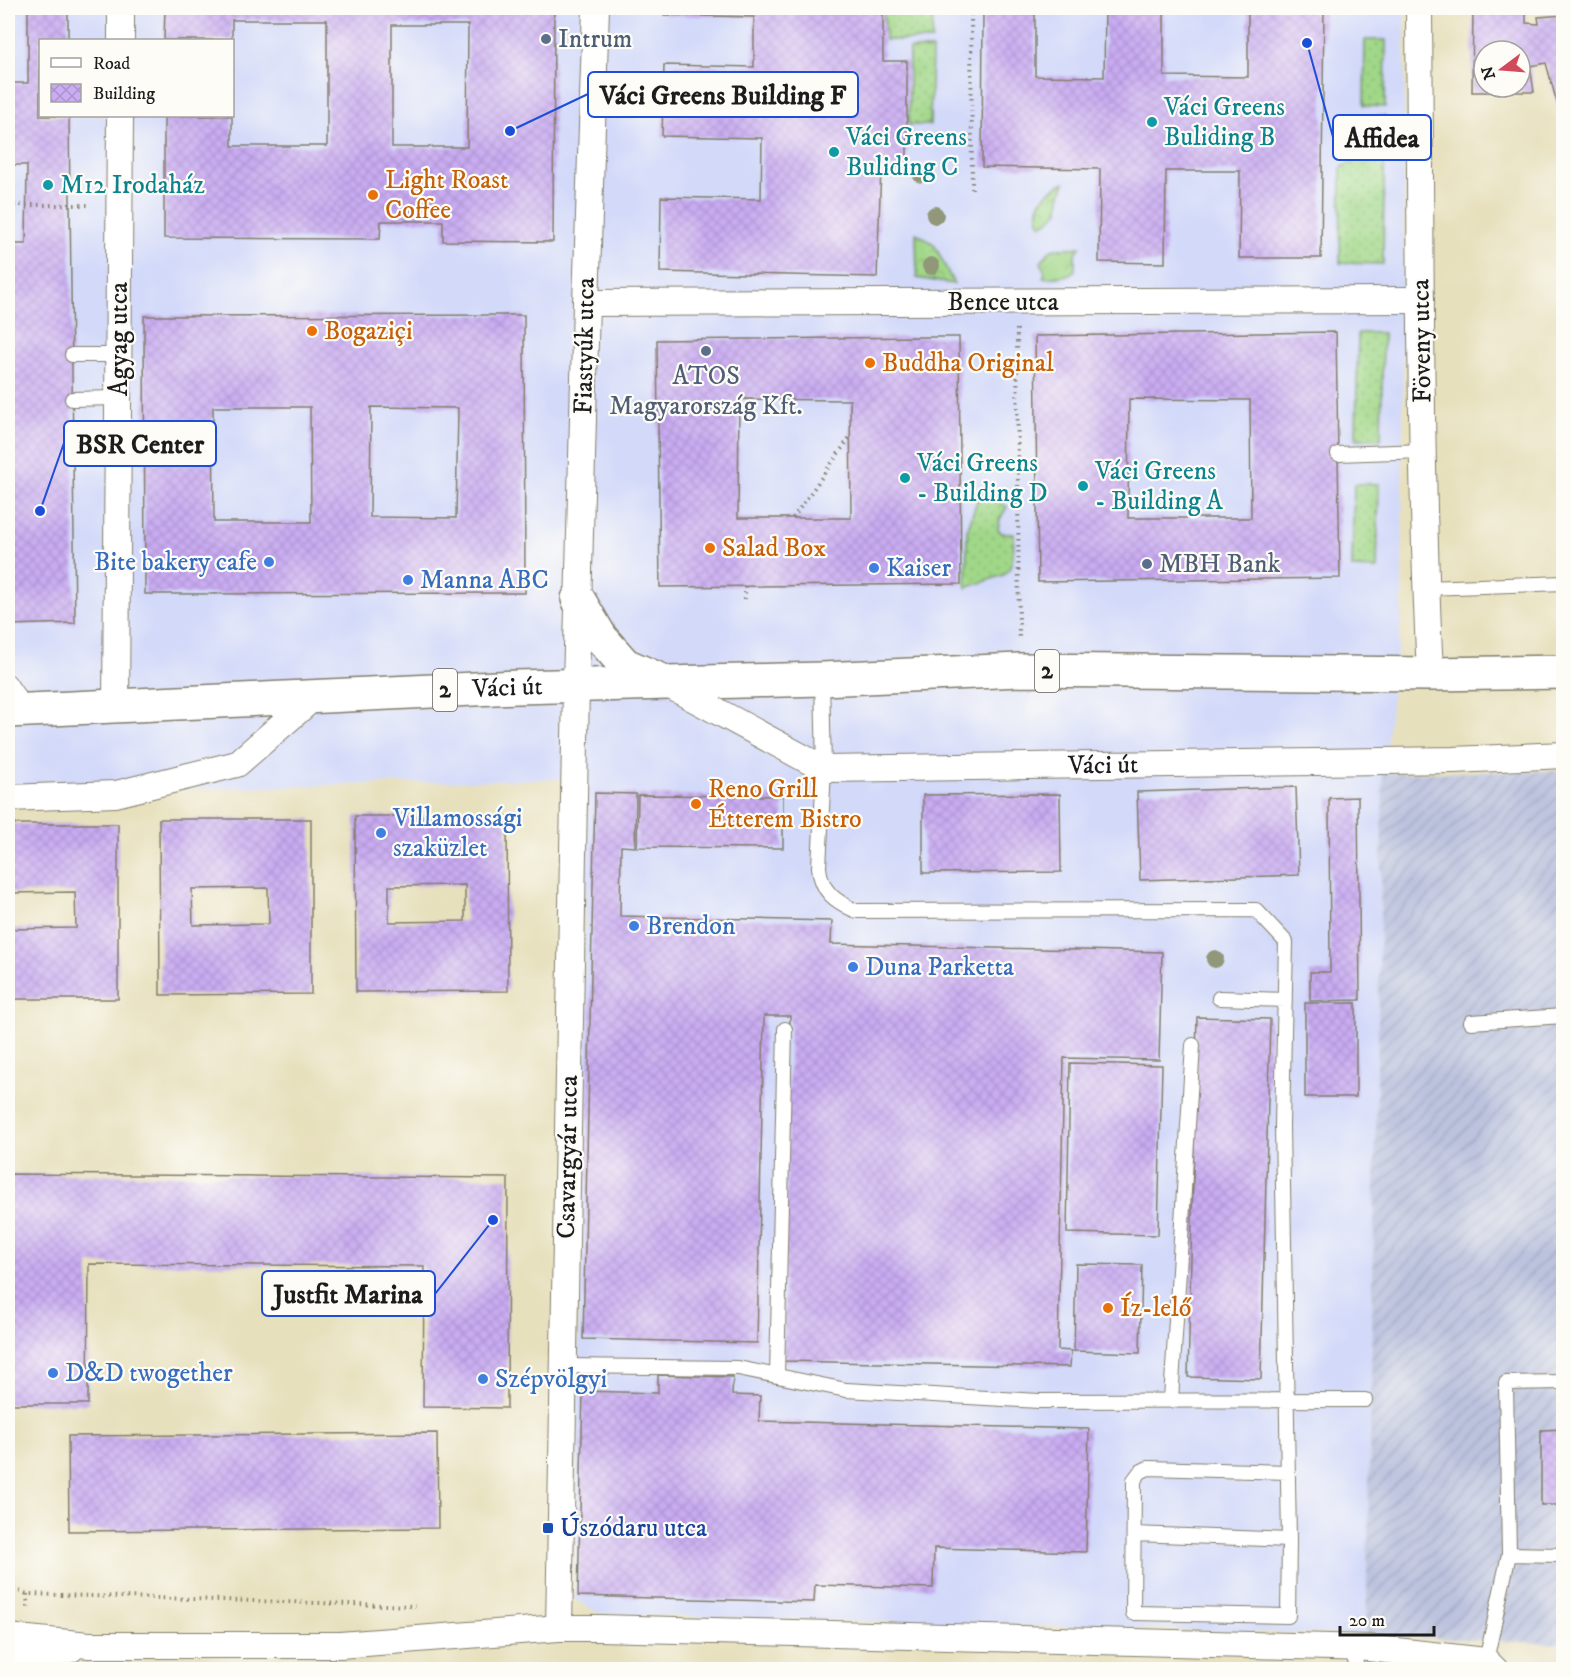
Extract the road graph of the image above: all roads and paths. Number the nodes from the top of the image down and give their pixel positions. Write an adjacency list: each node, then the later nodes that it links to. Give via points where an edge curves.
1 (121, 8): 5 (street)
2 (596, 8): 12 (street, Fiastyúk utca)
3 (971, 8): 7 (path)
4 (1419, 8): 10 (street, Föveny utca)
5 (121, 39)
6 (120, 117): 8 (street, Agyag utca)
7 (972, 189)
8 (120, 204): 9 (path); 14 (street, Agyag utca)
9 (8, 205)
10 (1421, 300): 11 (street, Bence utca); 18 (street, Föveny utca)
11 (1016, 302): 12 (street, Bence utca); 26 (path)
12 (586, 303): 24 (street, Fiastyúk utca)
13 (72, 355): 14 (lane)
14 (118, 355): 15 (street, Agyag utca)
15 (118, 398): 16 (lane); 34 (street, Agyag utca)
16 (72, 399)
17 (850, 437): 20 (path)
18 (1424, 451): 19 (lane); 23 (street, Föveny utca)
19 (1338, 454)
20 (793, 518)
21 (1563, 583): 23 (lane)
22 (745, 586): 25 (path)
23 (1426, 588): 28 (street, Föveny utca)
24 (578, 599): 31 (main road, via 601,638 625,664); 32 (street, Fiastyúk utca)
25 (745, 599)
26 (1019, 670): 28 (main road, Váci út / 2); 29 (main road, Váci út / 2)
27 (1563, 672): 28 (main road, Váci út / 2)
28 (1430, 674)
29 (822, 679): 31 (main road, Váci út / 2); 37 (lane)
30 (8, 681): 35 (lane)
31 (665, 682): 32 (main road, Váci út / 2); 37 (street, Váci út)
32 (576, 686): 33 (main road, Váci út / 2); 45 (street, Csavargyár utca)
33 (315, 696): 34 (main road, Váci út / 2); 38 (street, via 237,764 116,794)
34 (116, 706): 35 (main road, Váci út / 2)
35 (18, 711)
36 (1563, 755): 37 (street, Váci út)
37 (824, 769): 40 (lane, via 820,881 836,901 855,910 1256,910 1286,942)
38 (8, 798)
39 (1219, 998): 40 (lane)
40 (1285, 1000): 48 (lane, via 1282,1125)
41 (1563, 1016): 42 (lane)
42 (1471, 1022)
43 (785, 1029): 46 (lane)
44 (1193, 1045): 49 (lane)
45 (564, 1366): 46 (lane, via 738,1368); 58 (street, Csavargyár utca)
46 (777, 1376): 49 (lane, via 846,1390 1039,1401)
47 (1563, 1382): 54 (lane, via 1506,1383)
48 (1287, 1399): 49 (lane); 50 (lane); 51 (lane)
49 (1171, 1400)
50 (1365, 1400)
51 (1288, 1472): 52 (lane, via 1148,1468 1134,1480); 53 (lane)
52 (1134, 1534): 53 (lane); 53 (lane, via 1132,1613 1288,1616)
53 (1289, 1540)
54 (1509, 1554): 55 (lane); 63 (lane)
55 (1563, 1555)
56 (8, 1587): 57 (path, via 27,1594)
57 (415, 1606)
58 (558, 1628): 60 (street, via 340,1645); 61 (street)
59 (8, 1637): 60 (street)
60 (89, 1645): 62 (street)
61 (1355, 1659): 63 (street, via 1369,1648)
62 (8, 1662)
63 (1490, 1665)

